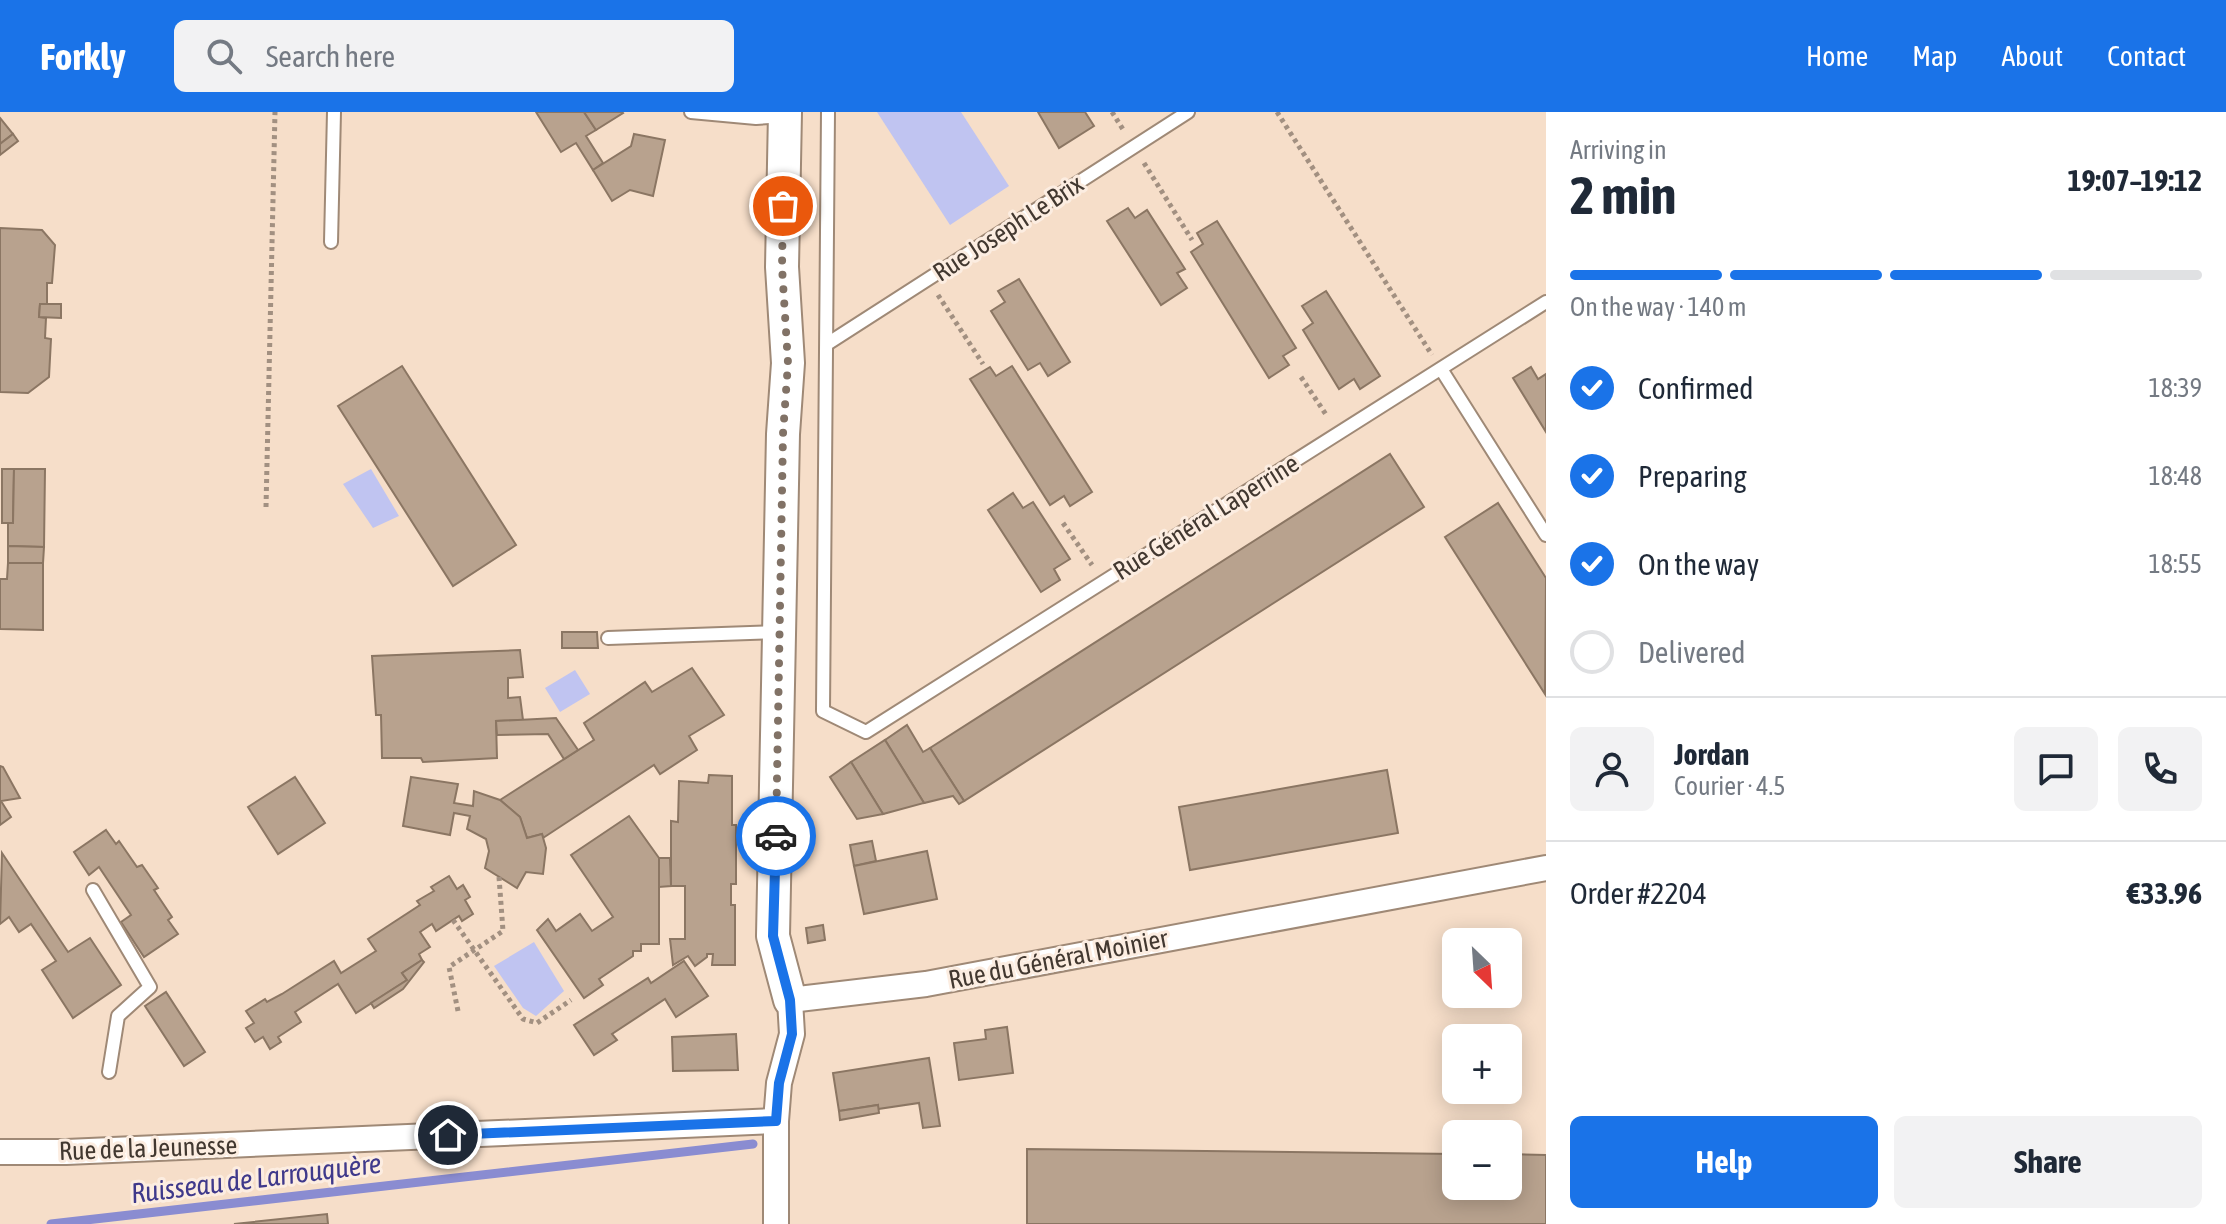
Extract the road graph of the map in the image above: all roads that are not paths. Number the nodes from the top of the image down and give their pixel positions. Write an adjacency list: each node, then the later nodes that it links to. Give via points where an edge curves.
1 (334, 112): 6 (lane)
2 (691, 112): 5 (lane, via 756,118)
3 (828, 112): 8 (lane)
4 (1188, 112): 8 (lane, Rue Joseph Le Brix)
5 (785, 114): 11 (street, via 782,267 788,363)
6 (331, 242)
7 (1546, 302): 9 (lane, Rue Général Laperrine)
8 (827, 344): 9 (lane, Rue Général Laperrine, via 823,711 866,732)
9 (1441, 369): 10 (lane)
10 (1546, 535)
11 (780, 632): 12 (lane); 15 (street, via 773,936)
12 (608, 638)
13 (1546, 868): 15 (street, Rue du Général Moinier, via 926,984)
14 (93, 890): 16 (lane, via 150,987 118,1016)
15 (790, 1000): 17 (street, via 792,1034)
16 (109, 1072)
17 (776, 1121): 18 (street, Rue de la Jeunesse); 19 (street)
18 (0, 1152)
19 (776, 1224)

